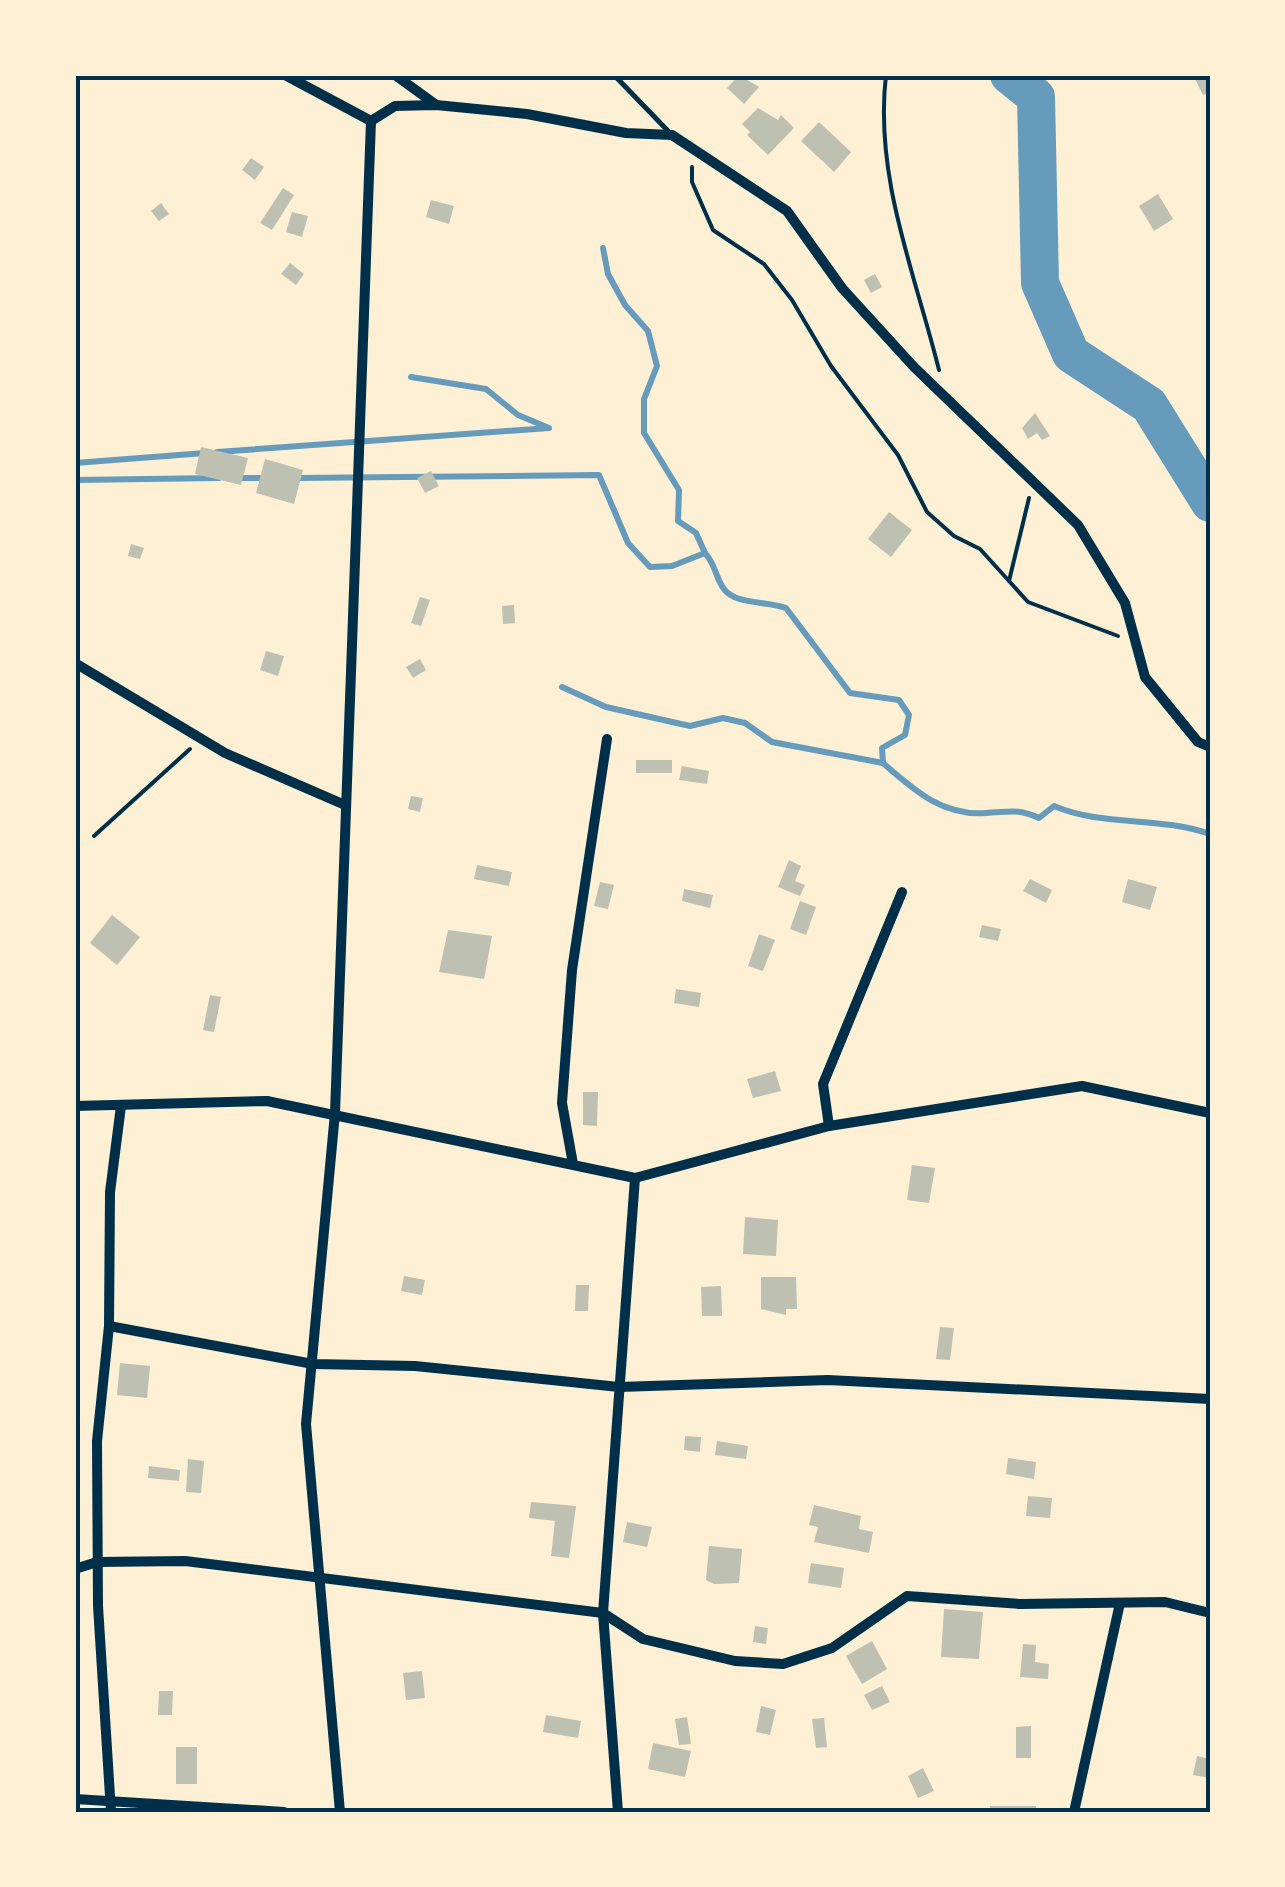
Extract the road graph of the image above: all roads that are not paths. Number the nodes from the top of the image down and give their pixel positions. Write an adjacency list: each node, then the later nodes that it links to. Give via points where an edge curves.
1 (285, 75): 5 (street)
2 (395, 75): 4 (street)
3 (614, 75): 6 (lane)
4 (436, 105): 5 (street, via 395,106); 6 (street)
5 (371, 121): 10 (street)
6 (672, 135): 9 (street, via 787,210 842,288 1078,525 1125,604 1145,677 1198,742)
7 (75, 663): 10 (street, via 201,740)
8 (607, 739): 17 (street, via 572,970 562,1103)
9 (1210, 747)
10 (345, 805): 14 (street)
11 (902, 892): 16 (street, via 822,1084)
12 (75, 1106): 13 (street)
13 (122, 1106): 14 (street, via 267,1101); 19 (street, via 110,1192)
14 (335, 1112): 17 (street); 20 (street)
15 (1210, 1113): 16 (street, via 1082,1086)
16 (829, 1126): 18 (street)
17 (573, 1164): 18 (street)
18 (635, 1178): 21 (street)
19 (109, 1326): 20 (street); 23 (street, via 97,1441)
20 (313, 1364): 21 (street, via 416,1366); 25 (street, via 306,1424)
21 (619, 1386): 22 (street, via 828,1380); 28 (street)
22 (1210, 1398)
23 (97, 1562): 24 (street); 25 (street, via 185,1561); 30 (street)
24 (75, 1569)
25 (316, 1578): 28 (street); 32 (street)
26 (1120, 1603): 27 (street, via 1166,1602); 28 (street, via 907,1596 832,1648 783,1664 736,1661 643,1639); 34 (street)
27 (1210, 1613)
28 (603, 1614): 33 (street)
29 (75, 1799): 30 (street)
30 (111, 1807): 31 (street)
31 (284, 1812)
32 (340, 1812)
33 (618, 1812)
34 (1074, 1812)

